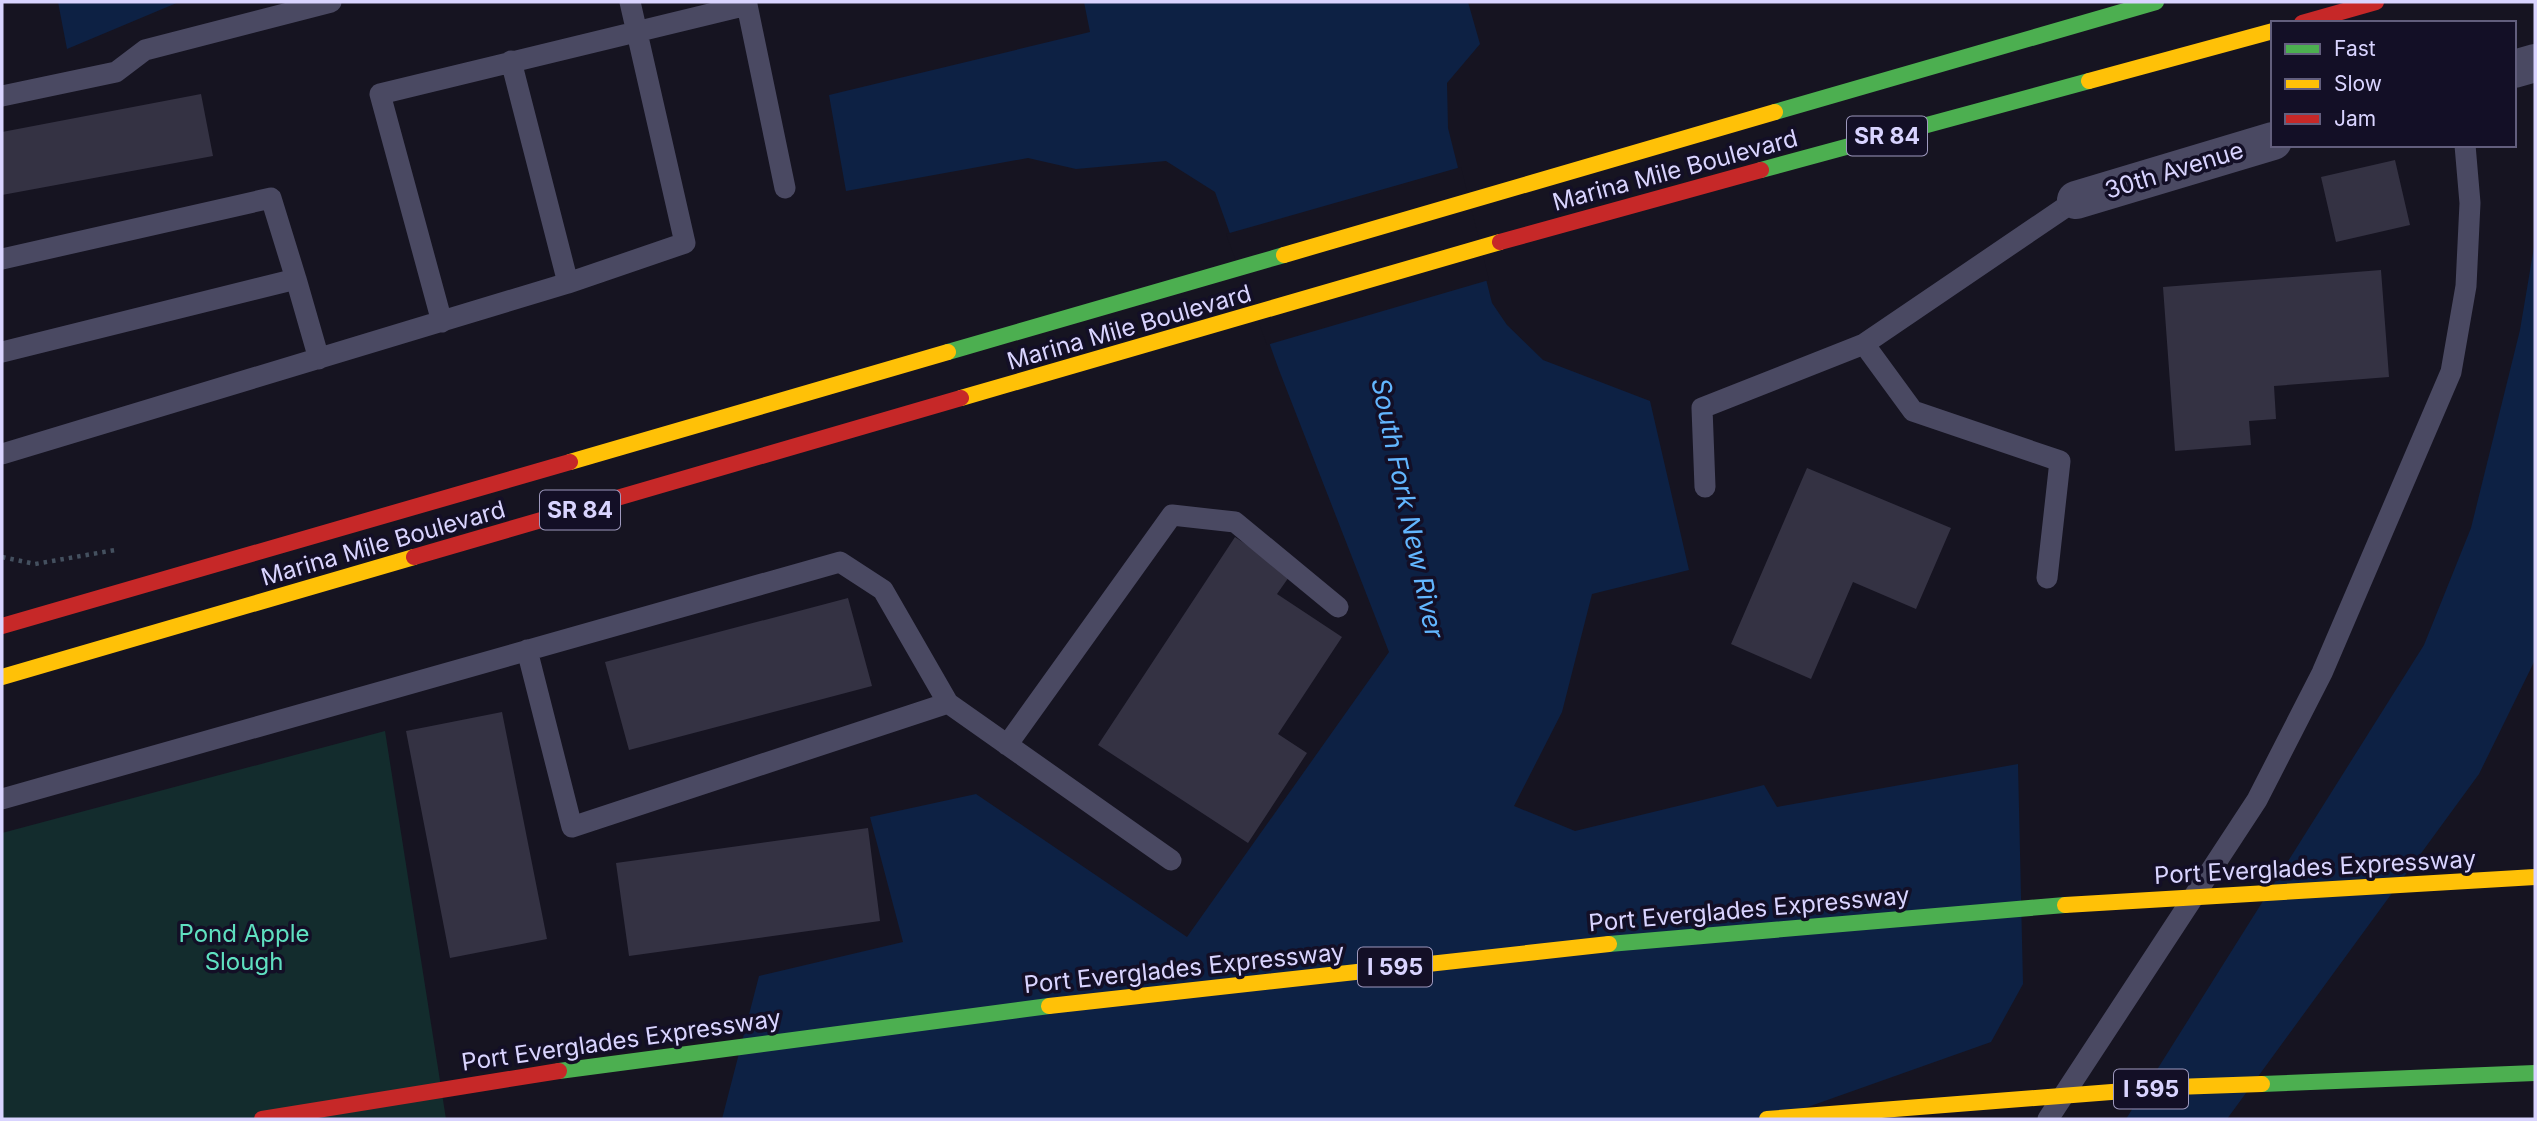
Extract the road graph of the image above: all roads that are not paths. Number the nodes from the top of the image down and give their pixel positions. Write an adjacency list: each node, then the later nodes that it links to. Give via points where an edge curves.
1 (331, 2): 11 (lane, via 145,50 116,72)
2 (630, 2): 6 (lane)
3 (2156, 2): 27 (main road, Marina Mile Boulevard / SR 84)
4 (2376, 2): 5 (main road)
5 (2309, 21)
6 (636, 30): 8 (lane); 14 (lane, via 747,5); 18 (lane, via 685,243)
7 (2271, 32): 29 (main road, Marina Mile Boulevard / SR 84, via 1558,225)
8 (511, 61): 18 (lane); 19 (lane, via 380,94)
9 (2535, 63): 10 (street)
10 (2516, 68)
11 (2, 96)
12 (2271, 142): 15 (street, 30th Avenue)
13 (2465, 147): 38 (lane, via 2470,203 2466,286 2451,372 2322,673 2257,800)
14 (785, 188)
15 (2076, 200): 20 (lane)
16 (2, 259): 17 (lane, via 271,198)
17 (296, 279): 21 (lane); 22 (lane)
18 (568, 283): 19 (lane)
19 (442, 322): 22 (lane)
20 (1864, 344): 24 (lane, via 1702,408); 25 (lane, via 1913,411 2060,461)
21 (2, 352)
22 (319, 359): 23 (lane)
23 (2, 454)
24 (1705, 487)
25 (2047, 578)
26 (1338, 607): 31 (lane, via 1235,522 1172,515)
27 (2, 626)
28 (527, 650): 30 (lane, via 841,562 883,590); 30 (lane, via 572,827); 32 (lane)
29 (2, 677)
30 (948, 703): 31 (lane)
31 (1007, 745): 33 (lane)
32 (2, 799)
33 (1171, 860)
34 (2535, 877): 36 (main road, Port Everglades Expressway / I 595, bridge, via 2132,900 1584,946 946,1018 467,1084)
35 (2535, 1073): 37 (main road, I 595, bridge, via 2175,1087)
36 (262, 1119)
37 (1767, 1119)
38 (2048, 1119)

